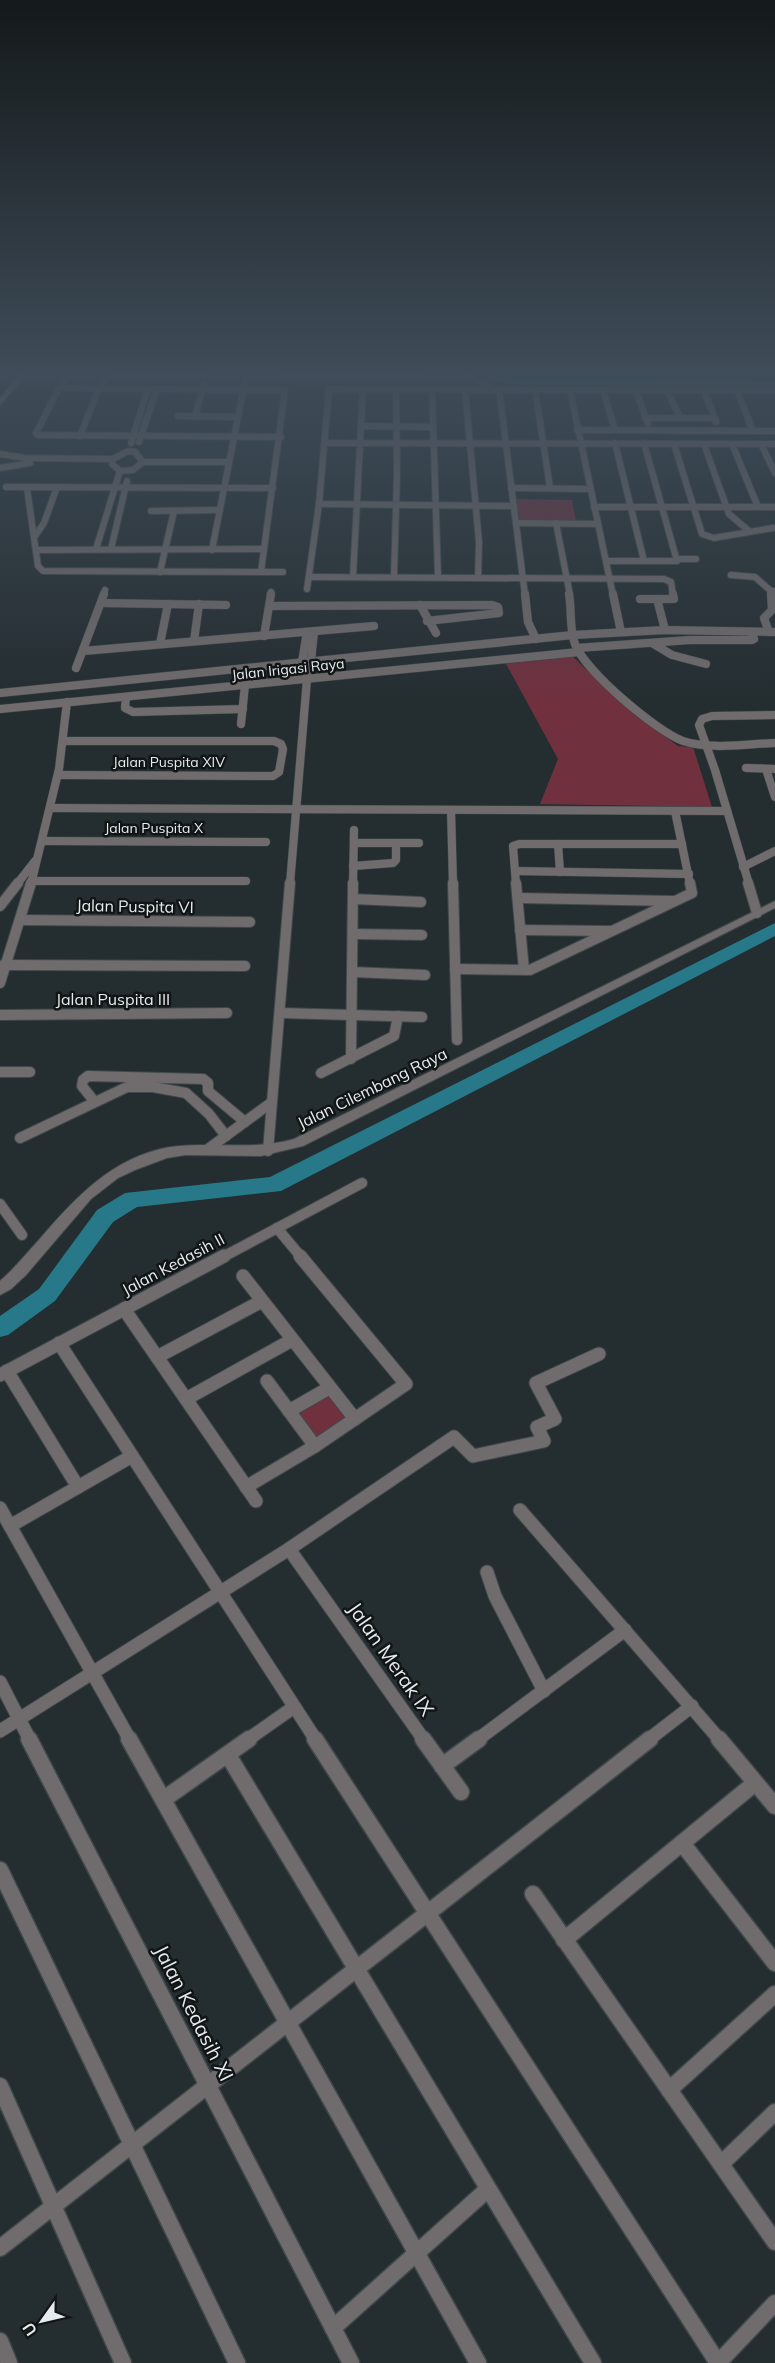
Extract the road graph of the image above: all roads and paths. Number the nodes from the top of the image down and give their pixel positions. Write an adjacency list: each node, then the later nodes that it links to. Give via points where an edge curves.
1 (117, 481): 21 (street)
2 (127, 481): 22 (street)
3 (225, 481): 23 (street)
4 (274, 481): 24 (street)
5 (321, 481): 28 (street)
6 (358, 481): 29 (street)
7 (396, 481): 30 (street)
8 (434, 481): 31 (street)
9 (473, 481): 32 (street)
10 (510, 481): 25 (street)
11 (549, 481): 26 (street)
12 (589, 481): 27 (street)
13 (624, 481): 35 (street)
14 (654, 481): 36 (street)
15 (686, 481): 37 (street)
16 (717, 481): 38 (street)
17 (747, 481): 39 (street)
18 (6, 487): 20 (street)
19 (57, 487): 20 (street); 21 (street); 49 (street)
20 (27, 488): 49 (street)
21 (115, 488): 22 (street); 50 (street)
22 (125, 488): 23 (street); 51 (street)
23 (224, 488): 24 (street); 41 (street)
24 (273, 488): 52 (street)
25 (511, 488): 26 (street); 33 (street)
26 (550, 488): 27 (street)
27 (591, 489): 34 (street)
28 (319, 504): 29 (street); 64 (street)
29 (357, 505): 30 (street); 65 (street)
30 (396, 505): 31 (street); 66 (street)
31 (435, 506): 32 (street); 67 (street)
32 (475, 506): 33 (street); 68 (street)
33 (514, 506): 44 (street)
34 (594, 507): 35 (street); 46 (street)
35 (630, 507): 36 (street); 59 (street)
36 (661, 507): 37 (street); 56 (street)
37 (694, 507): 38 (street); 48 (street, via 705,536 714,538)
38 (726, 507): 39 (street); 48 (street, via 731,517)
39 (758, 507): 40 (street)
40 (775, 507)
41 (219, 510): 43 (street); 55 (street)
42 (151, 511): 43 (street)
43 (174, 511): 54 (street)
44 (516, 523): 45 (street); 69 (street)
45 (556, 523): 46 (street); 70 (street)
46 (598, 524): 58 (street)
47 (773, 528): 48 (street)
48 (748, 531)
49 (35, 536): 53 (street)
50 (96, 549): 51 (street); 53 (street)
51 (111, 549): 54 (street)
52 (264, 549): 55 (street); 61 (street)
53 (37, 550): 60 (street, via 38,566 43,571)
54 (165, 550): 55 (street); 60 (street)
55 (212, 550)
56 (677, 559): 57 (street); 59 (street)
57 (696, 559)
58 (606, 561): 59 (street); 71 (street)
59 (644, 561)
60 (160, 572): 61 (street)
61 (261, 572): 62 (street)
62 (283, 573)
63 (730, 574): 74 (street, via 755,577)
64 (309, 576): 65 (street); 72 (street)
65 (353, 577): 66 (street)
66 (394, 577): 67 (street)
67 (438, 578): 68 (street)
68 (478, 578): 69 (street)
69 (523, 578): 70 (street); 95 (street, via 528,622)
70 (567, 578): 71 (street); 99 (street)
71 (610, 579): 77 (street, via 670,581 674,598); 90 (street)
72 (307, 589)
73 (105, 590): 78 (street)
74 (773, 591): 91 (street, via 772,610 764,618)
75 (271, 592): 83 (street)
76 (640, 599): 77 (street)
77 (657, 599): 88 (street)
78 (101, 603): 79 (street); 100 (street)
79 (168, 604): 80 (street); 98 (street)
80 (199, 604): 81 (street); 96 (street)
81 (226, 605)
82 (420, 605): 84 (street); 85 (street); 85 (street, via 492,605 498,607 499,613)
83 (270, 606): 84 (street); 94 (street)
84 (345, 607): 87 (street)
85 (428, 621): 92 (street)
86 (374, 626): 87 (street)
87 (342, 629): 89 (street)
88 (665, 630): 90 (street); 93 (street)
89 (310, 632): 94 (street); 101 (street)
90 (621, 632): 99 (street)
91 (772, 632): 93 (street)
92 (436, 633)
93 (752, 633): 97 (street, via 754,639 746,641)
94 (264, 636): 96 (street)
95 (536, 639): 99 (street, Jalan Irigasi Raya); 101 (street, Jalan Irigasi Raya)
96 (194, 641): 98 (street)
97 (652, 642): 99 (street); 102 (street, via 672,655)
98 (160, 644): 100 (street)
99 (576, 644): 104 (street, Jalan Irigasi Raya); 114 (street, via 584,660 604,681 669,734)
100 (82, 651): 103 (street)
101 (307, 664): 104 (street); 106 (street, Jalan Irigasi Raya)
102 (706, 664)
103 (76, 668)
104 (307, 679): 105 (street, Jalan Irigasi Raya); 121 (street)
105 (245, 685): 107 (street, Jalan Irigasi Raya); 110 (street)
106 (0, 693)
107 (126, 697): 108 (street, Jalan Irigasi Raya); 110 (street, via 125,708 132,711)
108 (67, 702): 109 (street, Jalan Irigasi Raya); 113 (street)
109 (0, 709)
110 (243, 709): 112 (street)
111 (775, 715): 114 (street, via 706,717 699,725)
112 (241, 724)
113 (66, 741): 118 (street); 118 (street, Jalan Puspita XIV, via 274,741 283,749 277,774)
114 (704, 743): 115 (street); 124 (street)
115 (775, 743)
116 (746, 768): 117 (street)
117 (771, 769): 119 (street)
118 (60, 775): 120 (street)
119 (775, 797)
120 (53, 808): 121 (street); 126 (street)
121 (296, 809): 122 (street); 163 (street)
122 (452, 810): 123 (street); 157 (street)
123 (675, 811): 124 (street); 132 (street)
124 (727, 811): 136 (street)
125 (354, 830): 128 (street)
126 (42, 841): 127 (street, Jalan Puspita X); 134 (street)
127 (266, 842)
128 (354, 843): 129 (street); 135 (street)
129 (396, 843): 130 (street); 135 (street, via 393,863)
130 (419, 843)
131 (558, 844): 132 (street); 137 (street, via 513,846); 138 (street)
132 (682, 844): 139 (street)
133 (775, 851): 136 (street)
134 (37, 859): 140 (street); 147 (street)
135 (353, 866): 143 (street)
136 (743, 867): 148 (street)
137 (515, 871): 138 (street); 142 (street)
138 (560, 872): 139 (street)
139 (689, 874): 144 (street, via 692,893)
140 (32, 880): 141 (street); 149 (street)
141 (246, 881)
142 (518, 898): 144 (street); 151 (street)
143 (353, 899): 145 (street); 153 (street)
144 (677, 901): 152 (street)
145 (420, 902)
146 (775, 903): 148 (street, Jalan Cilembang Raya)
147 (0, 906)
148 (757, 913): 181 (street, Jalan Cilembang Raya, via 319,1133 283,1149)
149 (20, 920): 150 (street, Jalan Puspita VI); 155 (street)
150 (250, 922)
151 (520, 930): 152 (street); 158 (street)
152 (613, 931): 158 (street)
153 (352, 934): 154 (street); 159 (street)
154 (422, 935)
155 (4, 965): 156 (street); 161 (street)
156 (246, 966)
157 (455, 969): 158 (street); 168 (street)
158 (524, 970)
159 (352, 972): 160 (street); 165 (street)
160 (425, 975)
161 (0, 983)
162 (227, 1013): 164 (street, Jalan Puspita III)
163 (281, 1013): 165 (street); 176 (street)
164 (0, 1015)
165 (352, 1015): 166 (street); 169 (street)
166 (398, 1016): 167 (street); 169 (street, via 394,1036)
167 (422, 1017)
168 (456, 1040)
169 (351, 1059): 172 (street)
170 (0, 1072): 171 (street)
171 (30, 1072)
172 (321, 1073)
173 (207, 1091): 174 (street); 175 (street, via 208,1083 203,1079 88,1076 81,1083); 177 (street)
174 (193, 1099): 175 (street, via 171,1089 127,1087); 178 (street)
175 (94, 1101): 179 (street)
176 (272, 1102): 177 (street); 181 (street)
177 (245, 1122): 178 (street)
178 (226, 1136): 180 (street)
179 (20, 1138)
180 (208, 1149): 181 (street, Jalan Cilembang Raya); 187 (street, Jalan Cilembang Raya, via 151,1157 108,1177 83,1197 22,1270)
181 (268, 1151)
182 (362, 1182): 184 (street, Jalan Kedasih II)
183 (0, 1204): 185 (street)
184 (277, 1228): 189 (street, Jalan Kedasih II); 199 (street, via 406,1384)
185 (22, 1235)
186 (243, 1276): 188 (street)
187 (0, 1289)
188 (262, 1301): 190 (street); 193 (street)
189 (124, 1309): 191 (street, Jalan Kedasih II); 193 (street)
190 (292, 1340): 196 (street); 197 (street)
191 (59, 1343): 194 (street, Jalan Kedasih II); 201 (street)
192 (599, 1354): 208 (street, via 536,1383 555,1419 537,1427 544,1441 473,1456 454,1437)
193 (158, 1357): 197 (street)
194 (4, 1373): 202 (street)
195 (267, 1381): 198 (street)
196 (329, 1388): 198 (street); 199 (street)
197 (186, 1398): 203 (street)
198 (289, 1411): 200 (street)
199 (355, 1419): 200 (street)
200 (315, 1446): 203 (street)
201 (132, 1456): 202 (street); 210 (street)
202 (78, 1487): 207 (street)
203 (246, 1487): 204 (street)
204 (256, 1501)
205 (0, 1508): 207 (street)
206 (520, 1510): 211 (street)
207 (10, 1526): 212 (street)
208 (289, 1549): 210 (street); 220 (street, Jalan Merak IX)
209 (487, 1572): 214 (street, via 495,1596)
210 (220, 1593): 212 (street); 216 (street)
211 (625, 1630): 214 (street); 215 (street)
212 (92, 1673): 217 (street); 223 (street)
213 (0, 1682): 217 (street, Jalan Kedasih XI)
214 (544, 1692): 220 (street)
215 (692, 1706): 221 (street); 228 (street)
216 (294, 1707): 219 (street); 228 (street)
217 (19, 1719): 218 (street); 235 (street, Jalan Kedasih XI)
218 (0, 1731)
219 (228, 1755): 223 (street); 231 (street)
220 (442, 1766): 222 (street, Jalan Merak IX)
221 (755, 1783): 224 (street); 225 (street)
222 (461, 1792)
223 (164, 1799): 233 (street)
224 (775, 1806)
225 (682, 1844): 229 (street); 230 (street)
226 (0, 1870): 238 (street)
227 (533, 1894): 229 (street)
228 (427, 1913): 231 (street); 254 (street)
229 (564, 1940): 236 (street)
230 (775, 1963)
231 (356, 1969): 233 (street); 240 (street)
232 (775, 1994): 236 (street)
233 (288, 2023): 235 (street); 244 (street)
234 (0, 2086): 241 (street)
235 (207, 2086): 238 (street); 246 (street, Jalan Kedasih XI)
236 (669, 2090): 239 (street)
237 (775, 2112): 239 (street)
238 (132, 2145): 241 (street); 250 (street)
239 (721, 2163): 242 (street)
240 (488, 2189): 244 (street); 253 (street)
241 (54, 2206): 243 (street); 249 (street)
242 (775, 2242)
243 (0, 2248)
244 (417, 2253): 246 (street); 252 (street)
245 (775, 2303): 254 (street)
246 (333, 2328): 251 (street, Jalan Kedasih XI)
247 (0, 2341): 248 (street)
248 (9, 2363)
249 (123, 2363)
250 (237, 2363)
251 (351, 2363)
252 (478, 2363)
253 (593, 2363)
254 (718, 2363)

